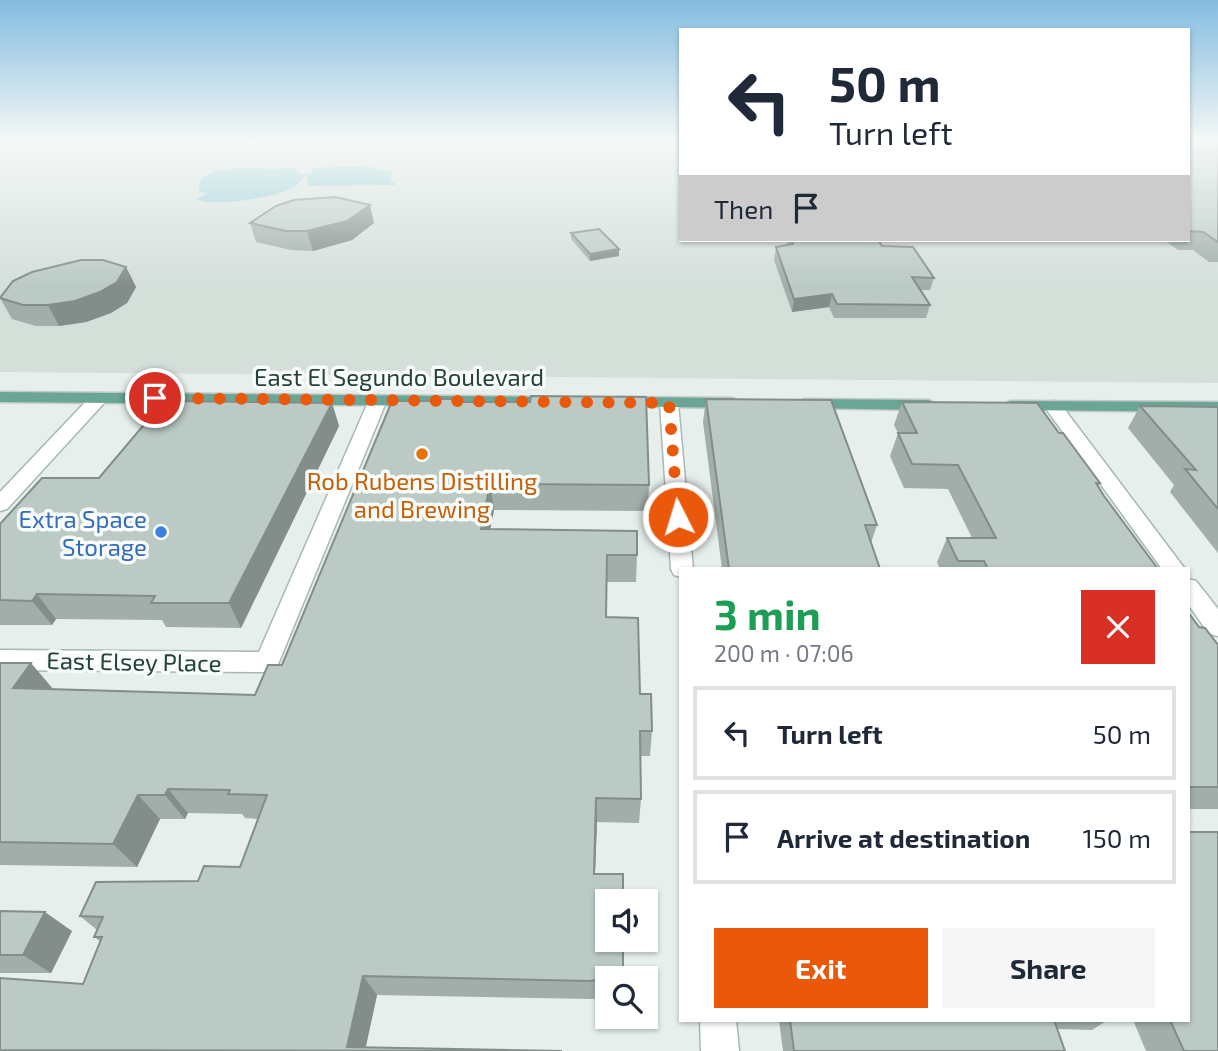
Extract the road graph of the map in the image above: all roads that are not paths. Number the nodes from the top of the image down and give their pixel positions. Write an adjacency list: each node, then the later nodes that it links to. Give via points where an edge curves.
1 (0, 397): 2 (main road, East El Segundo Boulevard)
2 (99, 398): 3 (main road, East El Segundo Boulevard); 13 (street)
3 (378, 400): 4 (main road, East El Segundo Boulevard); 18 (street, East Elsey Place, via 267,662)
4 (569, 402)
5 (597, 402): 6 (main road)
6 (669, 403): 7 (main road); 14 (street)
7 (751, 404)
8 (792, 404): 9 (main road)
9 (943, 405)
10 (998, 406): 11 (main road)
11 (1053, 406): 12 (main road); 15 (street)
12 (1218, 407)
13 (0, 504)
14 (682, 567)
15 (1173, 567)
16 (1190, 590): 17 (street)
17 (1218, 627)
18 (0, 660)
19 (718, 1022): 20 (street)
20 (720, 1051)

